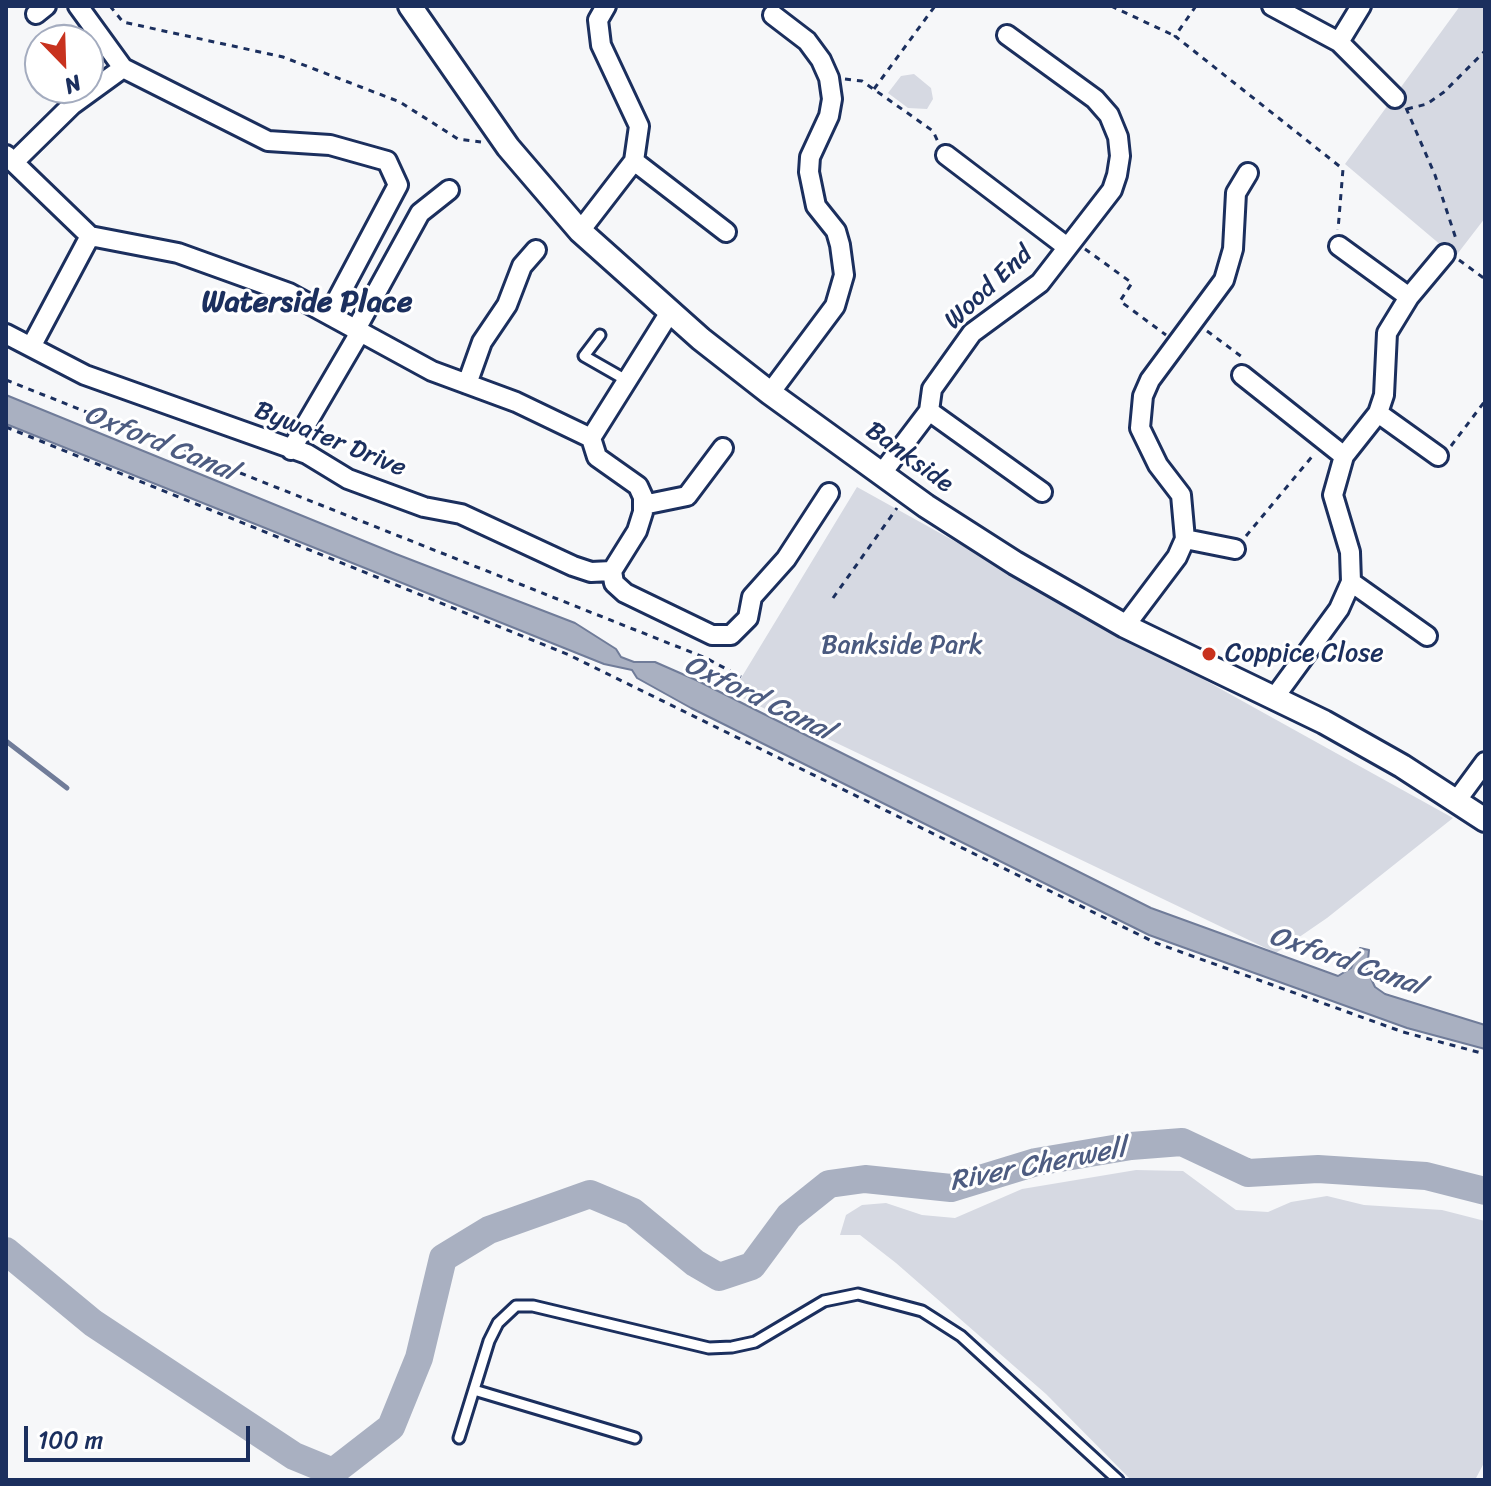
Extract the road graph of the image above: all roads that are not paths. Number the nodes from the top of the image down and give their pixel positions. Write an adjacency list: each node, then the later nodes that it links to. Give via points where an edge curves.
1 (78, 6): 9 (street)
2 (410, 6): 16 (street, Bankside, via 508,147)
3 (606, 6): 13 (street, via 598,20 601,45 639,126)
4 (1272, 6): 8 (street)
5 (1361, 6): 8 (street)
6 (773, 15): 33 (street, via 807,41 829,78 829,116 810,157 809,172 816,206 836,231 843,289)
7 (1007, 35): 19 (street, Wood End, via 1095,99 1118,137 1120,156 1112,190)
8 (1339, 42): 10 (street)
9 (123, 68): 12 (street); 25 (street, via 268,141 330,145 387,161 398,185)
10 (1395, 98)
11 (946, 155): 19 (street, Wood End)
12 (10, 158): 18 (street)
13 (634, 161): 16 (street); 17 (street)
14 (1248, 173): 45 (street, via 1236,193 1233,249 1224,280 1143,396 1140,428 1181,495)
15 (449, 190): 26 (street, via 420,213)
16 (580, 231): 24 (street, Bankside)
17 (726, 232)
18 (90, 236): 25 (street, via 178,253); 29 (street)
19 (1070, 243): 34 (street, Wood End, via 1040,283 972,333 932,389)
20 (1339, 246): 23 (street)
21 (536, 250): 32 (street, via 488,331)
22 (1445, 254): 23 (street)
23 (1409, 297): 35 (street, via 1387,333 1386,380)
24 (670, 312): 31 (street); 33 (street, Bankside)
25 (330, 313): 26 (street)
26 (357, 332): 32 (street); 38 (street)
27 (6, 334): 29 (street, Bywater Drive)
28 (600, 335): 31 (lane, via 584,356)
29 (32, 345): 38 (street, Bywater Drive, via 85,375)
30 (1242, 375): 39 (street)
31 (626, 380): 36 (street)
32 (467, 384): 36 (street, via 516,402)
33 (770, 393): 41 (street, Bankside)
34 (929, 411): 41 (street, Wood End); 42 (street)
35 (1378, 413): 39 (street); 40 (street)
36 (592, 443): 44 (street, via 597,457 638,486)
37 (723, 448): 44 (street, via 687,496)
38 (291, 450): 47 (street, Bywater Drive, via 348,479 424,507 461,514 573,566)
39 (1344, 456): 48 (street, via 1333,495 1350,552)
40 (1438, 456)
41 (882, 473): 49 (street, Bankside, via 973,538)
42 (1042, 492)
43 (829, 493): 47 (street, via 786,559 752,597 748,618 731,635 712,635 625,593 614,583)
44 (643, 505): 47 (street, via 637,531)
45 (1185, 539): 46 (street); 49 (street)
46 (1235, 549)
47 (612, 571)
48 (1351, 582): 50 (street); 51 (street, via 1339,609)
49 (1125, 626): 51 (street, Bankside)
50 (1427, 636)
51 (1274, 698): 53 (street, Bankside)
52 (1485, 762): 53 (street)
53 (1457, 800): 54 (street, Bankside)
54 (1485, 820)
55 (474, 1390): 56 (lane); 57 (lane); 58 (lane, via 498,1323 516,1306 709,1348 755,1342 824,1301 858,1294 922,1311 961,1336)
56 (459, 1438)
57 (635, 1438)
58 (1118, 1480)

